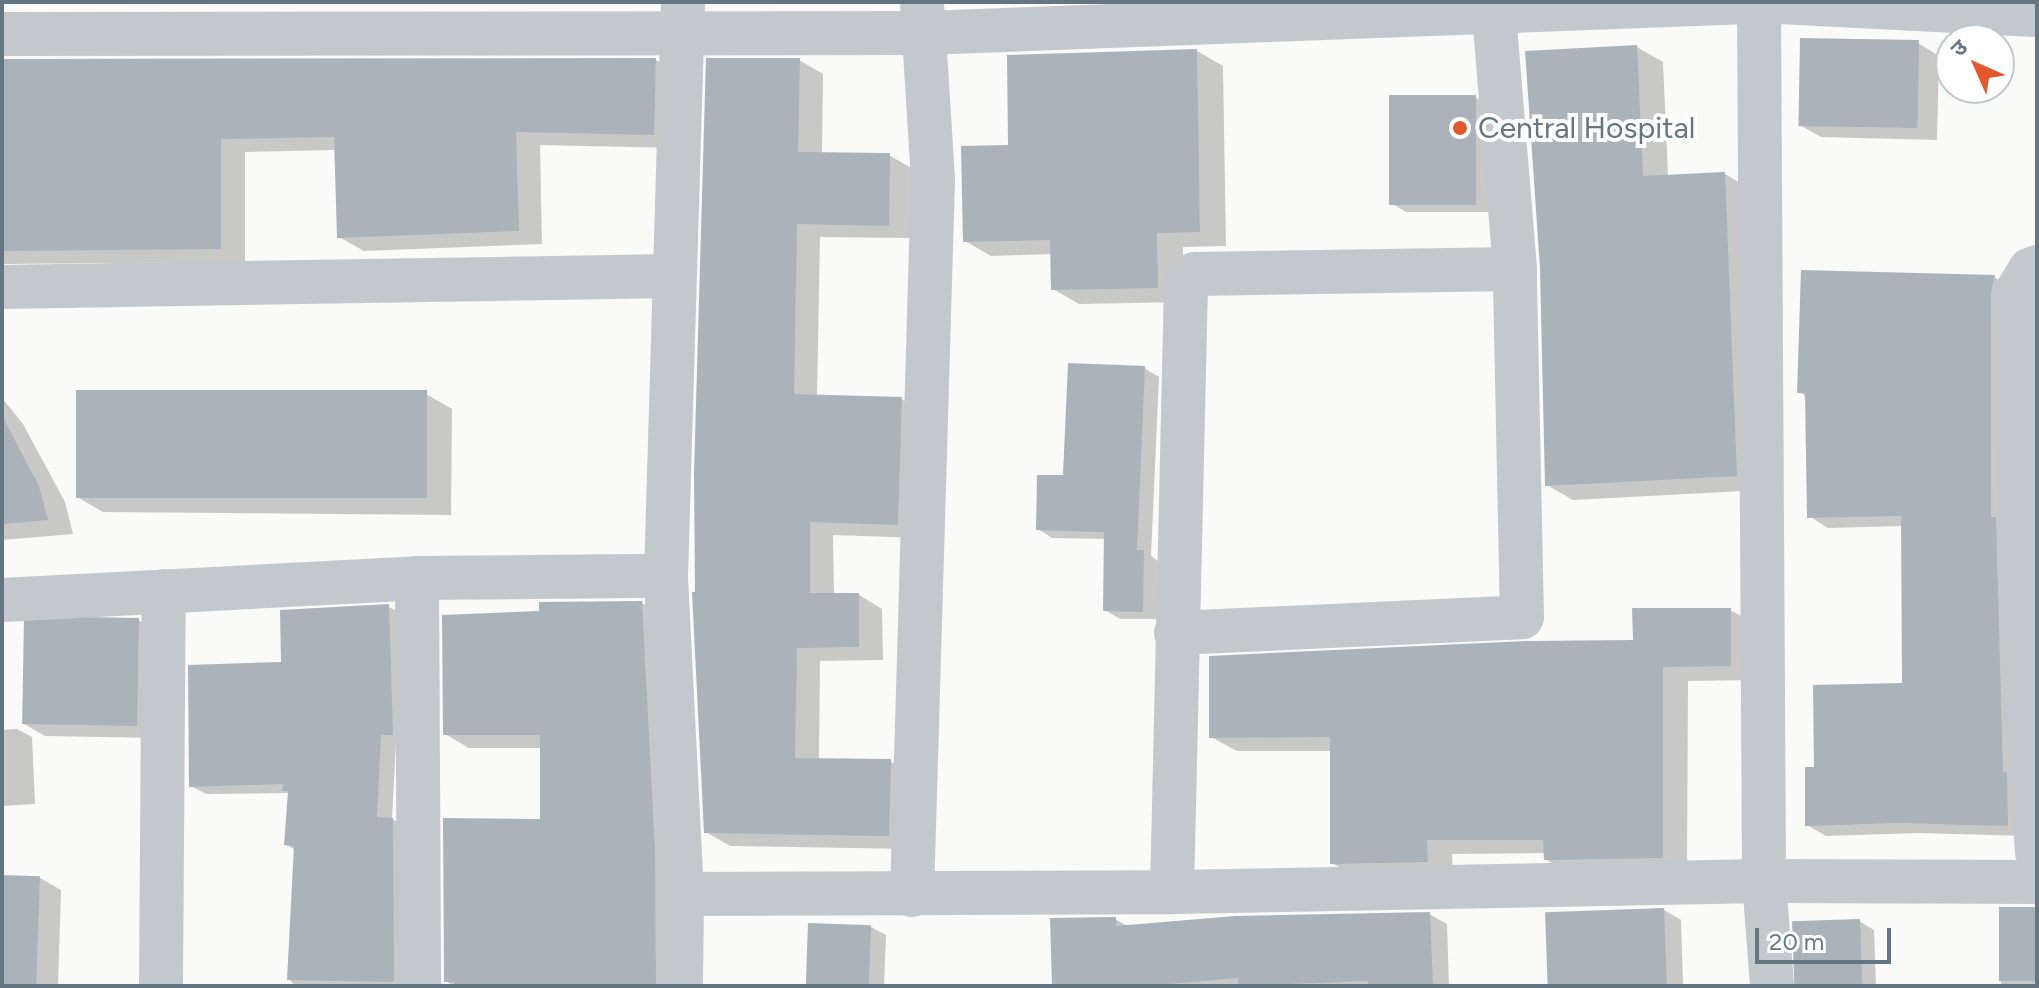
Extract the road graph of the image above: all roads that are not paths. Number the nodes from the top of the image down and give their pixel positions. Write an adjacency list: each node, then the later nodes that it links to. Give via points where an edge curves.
1 (1748, 2): 4 (street)
2 (1759, 2): 20 (street)
3 (1779, 2): 5 (street)
4 (1493, 7): 6 (street); 10 (street)
5 (2037, 15)
6 (923, 17): 7 (street); 24 (street, via 933,179)
7 (682, 18): 8 (street); 11 (street)
8 (2, 34)
9 (2037, 267): 18 (street, via 2016,292)
10 (1515, 269): 17 (street, via 1189,278 1184,289); 17 (street, via 1522,617)
11 (673, 276): 12 (street); 13 (street)
12 (2, 287)
13 (666, 576): 14 (street); 23 (street)
14 (417, 578): 15 (street); 26 (street)
15 (164, 591): 16 (street); 25 (street)
16 (2, 600)
17 (1176, 633): 22 (street)
18 (2030, 642): 19 (street)
19 (2037, 853)
20 (1764, 881): 21 (street); 22 (street); 28 (street)
21 (2037, 882)
22 (1172, 892): 24 (street)
23 (682, 894): 24 (street); 27 (street)
24 (912, 895)
25 (161, 986)
26 (419, 986)
27 (681, 986)
28 (1772, 986)

